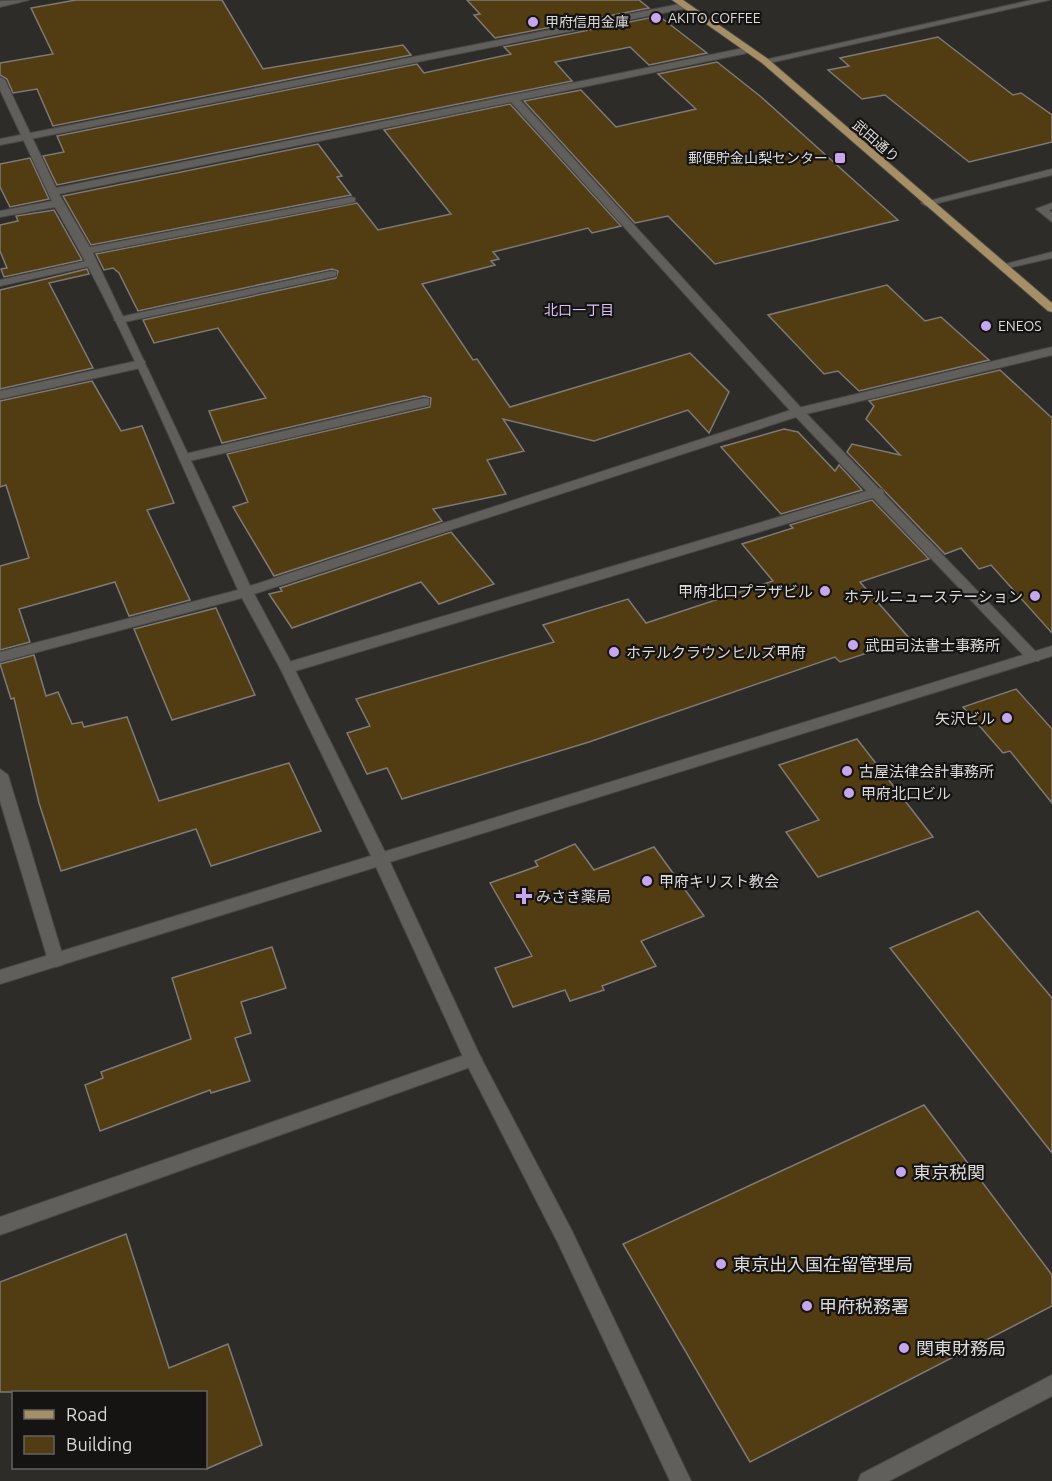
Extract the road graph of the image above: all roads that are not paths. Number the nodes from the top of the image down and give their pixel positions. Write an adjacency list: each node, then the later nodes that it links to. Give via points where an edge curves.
1 (24, 0): 4 (street)
2 (1044, 0): 6 (street)
3 (680, 2): 5 (main road, 武田通り); 9 (street)
4 (0, 4)
5 (749, 50): 6 (main road, 武田通り); 8 (street)
6 (765, 61): 14 (main road, 武田通り)
7 (0, 80): 9 (street)
8 (515, 100): 12 (street); 29 (street)
9 (26, 137): 10 (street); 12 (street)
10 (0, 142)
11 (1052, 172): 14 (street)
12 (56, 197): 16 (street); 19 (street)
13 (351, 200): 19 (street)
14 (926, 202): 20 (main road, 武田通り)
15 (1052, 206): 17 (street, via 1041,209)
16 (0, 214)
17 (1052, 219)
18 (1052, 255): 20 (street)
19 (89, 257): 22 (street); 24 (street)
20 (1004, 266): 23 (main road, 武田通り)
21 (332, 274): 24 (street)
22 (0, 283)
23 (1052, 309)
24 (120, 320): 26 (street)
25 (1052, 351): 29 (street)
26 (141, 364): 27 (street); 30 (street)
27 (0, 395)
28 (425, 402): 30 (street)
29 (798, 412): 31 (street); 32 (street)
30 (184, 458): 32 (street)
31 (877, 492): 35 (street); 36 (street)
32 (246, 592): 34 (street); 36 (street)
33 (1052, 651): 35 (street)
34 (0, 657)
35 (1034, 658): 38 (street)
36 (287, 668): 38 (street)
37 (0, 775): 39 (street)
38 (380, 858): 39 (street); 41 (street)
39 (56, 960): 40 (street)
40 (0, 977)
41 (473, 1059): 42 (street); 44 (street, via 565,1237)
42 (0, 1226)
43 (1052, 1385): 45 (street)
44 (681, 1481)
45 (868, 1481)

